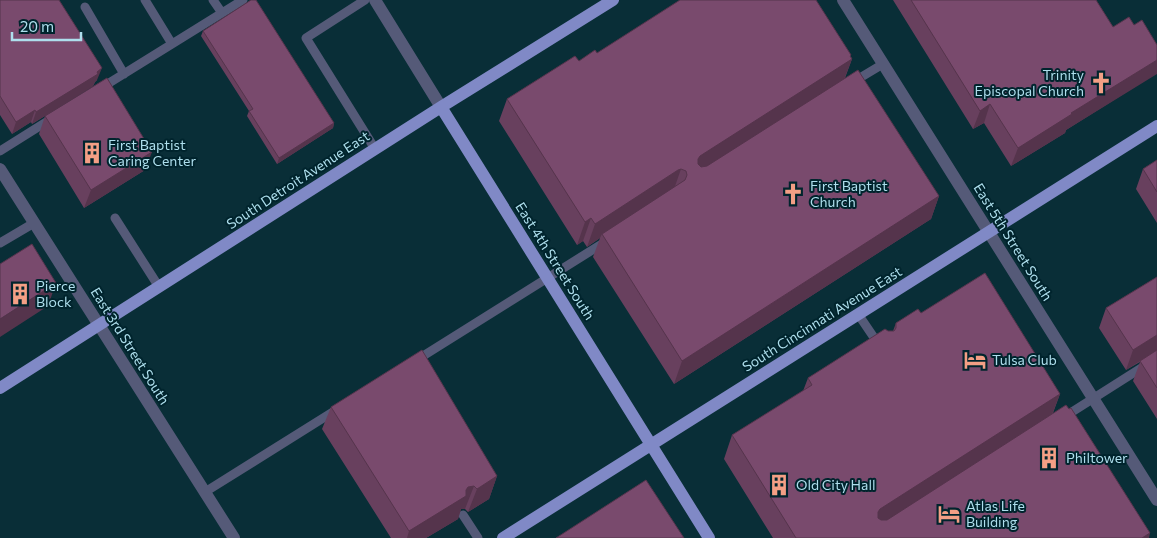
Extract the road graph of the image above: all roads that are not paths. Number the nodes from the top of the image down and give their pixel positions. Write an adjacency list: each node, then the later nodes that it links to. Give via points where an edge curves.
1 (145, 0): 10 (lane)
2 (213, 0): 9 (lane)
3 (243, 0): 9 (lane)
4 (365, 0): 18 (lane, via 306,38)
5 (375, 0): 15 (street, East 4th Street South)
6 (613, 0): 15 (main road, South Detroit Avenue East)
7 (842, 0): 11 (street, East 5th Street South)
8 (85, 7): 12 (lane)
9 (222, 13): 10 (lane)
10 (172, 44): 12 (lane)
11 (883, 64): 13 (lane); 23 (street, East 5th Street South)
12 (124, 74): 14 (lane)
13 (843, 89)
14 (92, 94)
15 (441, 106): 18 (main road, South Detroit Avenue East); 26 (main road, East 4th Street South)
16 (60, 113): 19 (lane)
17 (1157, 126): 23 (main road, South Cincinnati Avenue East)
18 (375, 149): 27 (main road, South Detroit Avenue East)
19 (0, 151)
20 (0, 169): 22 (street, East 3rd Street South)
21 (115, 218): 27 (lane)
22 (34, 223): 25 (lane); 29 (street, East 3rd Street South)
23 (989, 232): 28 (main road, South Cincinnati Avenue East); 34 (street, East 5th Street South)
24 (609, 240): 26 (lane)
25 (0, 243)
26 (548, 279): 32 (lane); 37 (main road, East 4th Street South)
27 (159, 287): 29 (main road, South Detroit Avenue East)
28 (858, 314): 30 (lane); 37 (main road, South Cincinnati Avenue East)
29 (99, 325): 33 (main road, South Detroit Avenue East); 38 (street, East 3rd Street South)
30 (882, 349)
31 (1157, 358): 34 (lane)
32 (409, 365)
33 (0, 388)
34 (1093, 398): 36 (lane); 39 (street, East 5th Street South)
35 (343, 406): 38 (lane)
36 (1055, 422)
37 (652, 444): 43 (main road, South Cincinnati Avenue East); 44 (main road, East 4th Street South)
38 (204, 492): 41 (street, East 3rd Street South)
39 (1157, 500)
40 (463, 515): 42 (lane)
41 (234, 538)
42 (478, 538)
43 (503, 538)
44 (709, 538)

